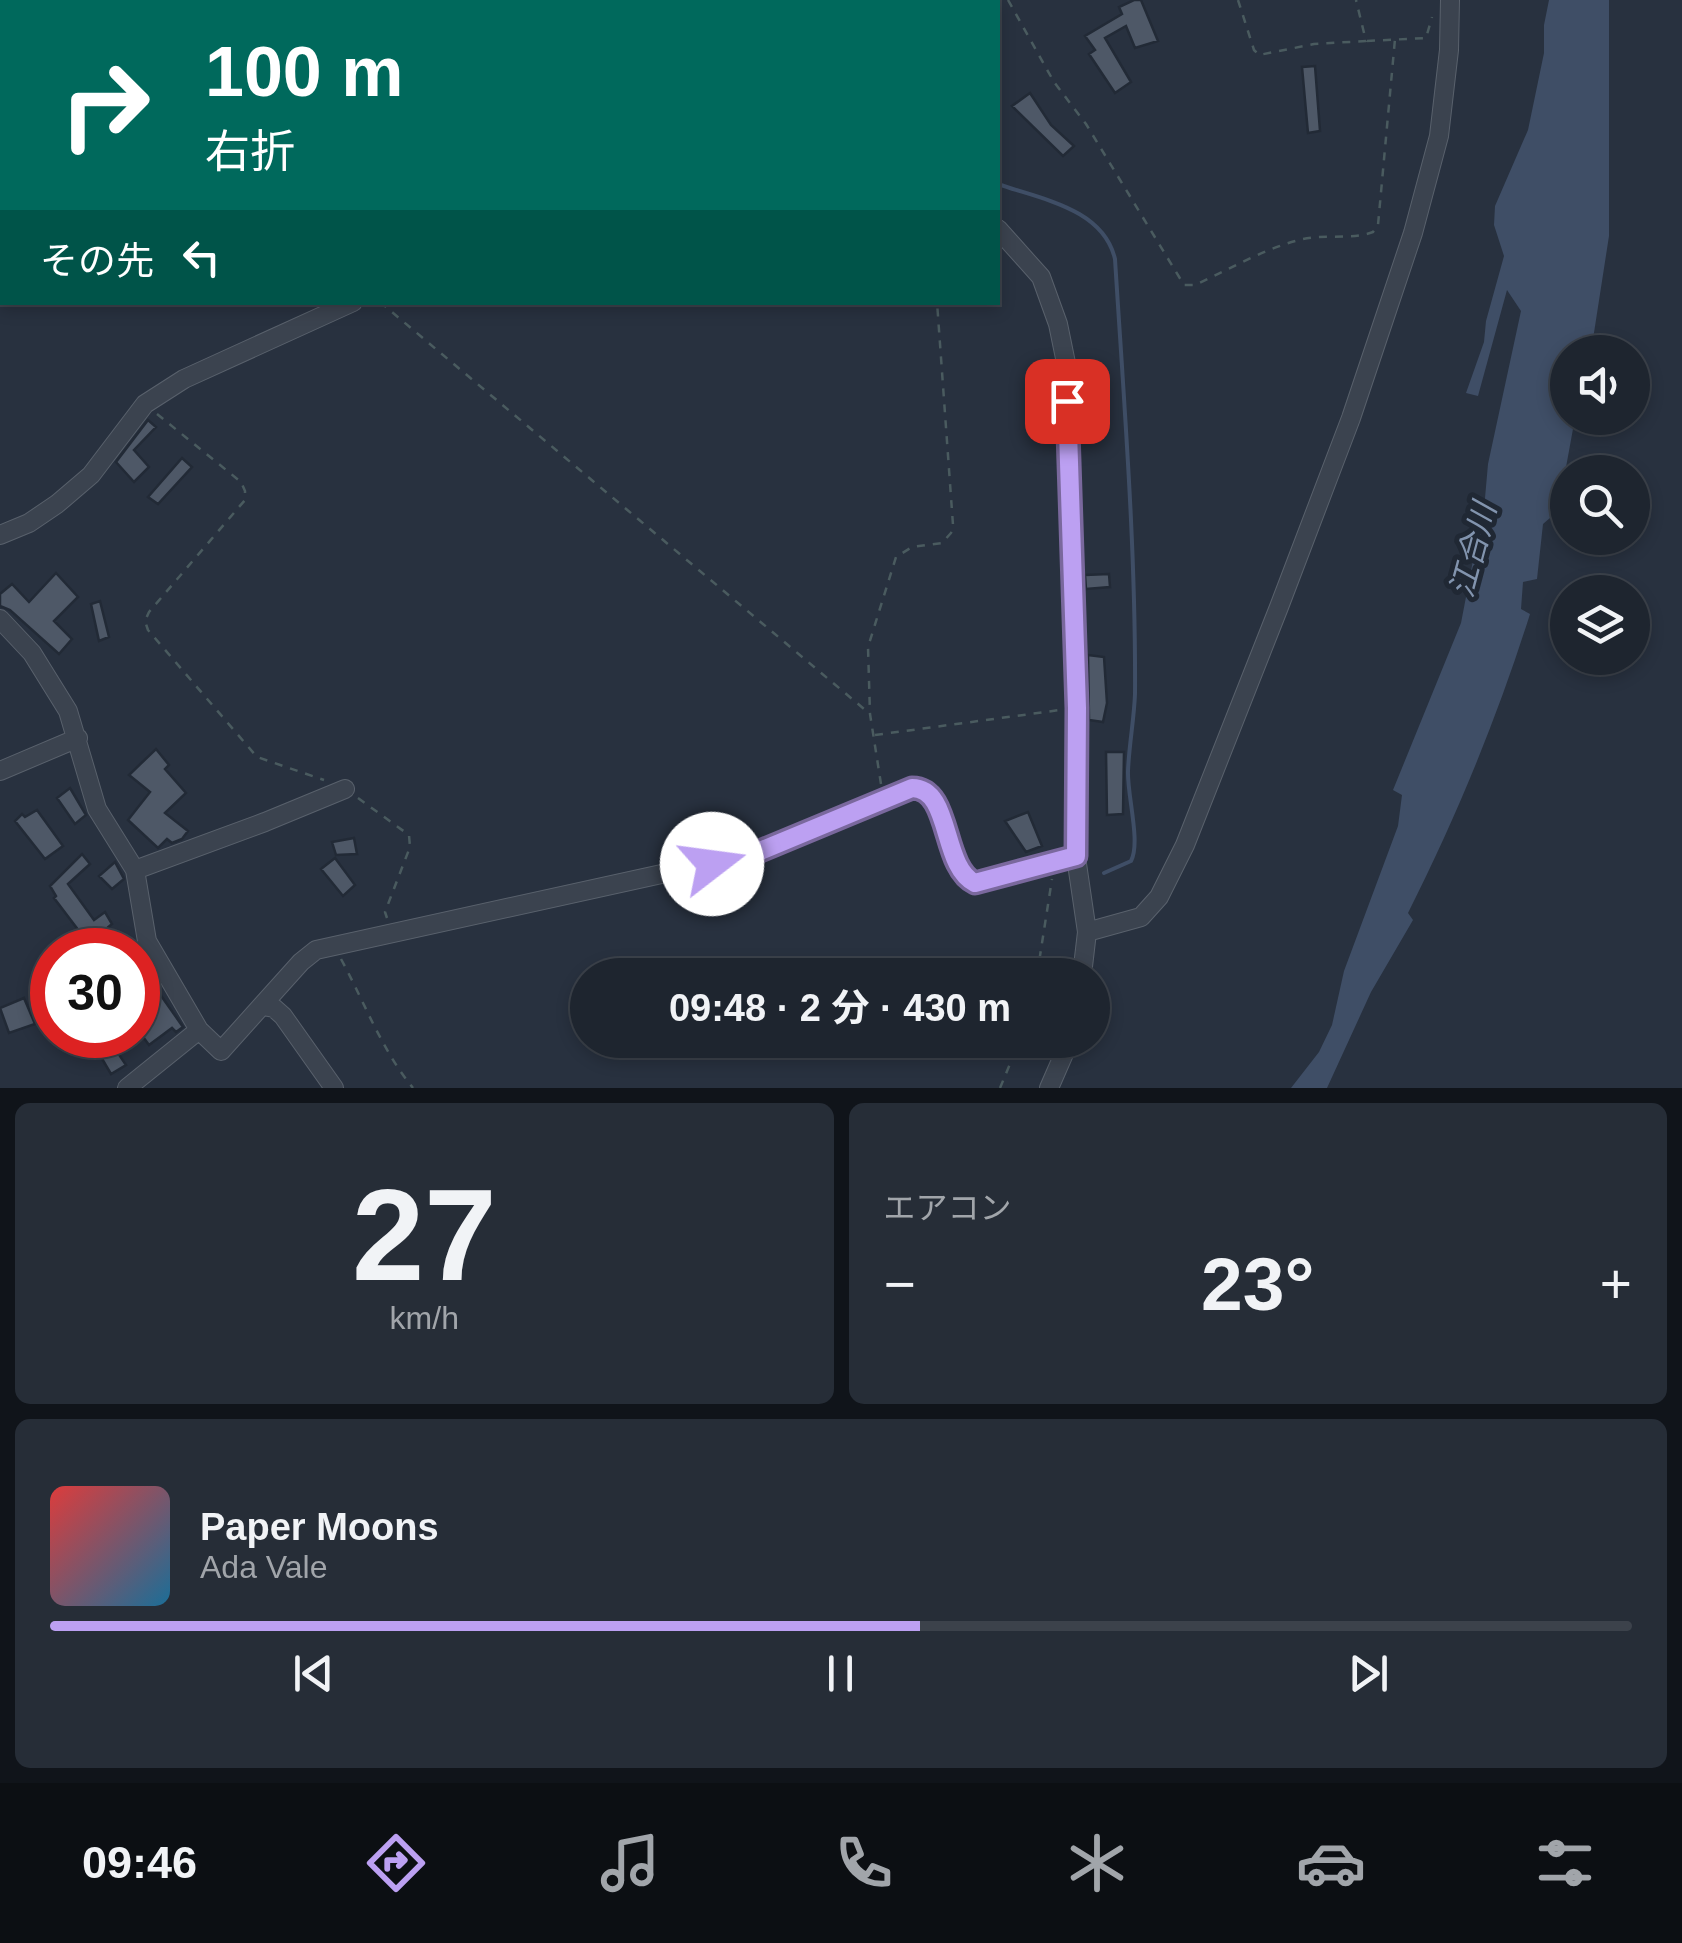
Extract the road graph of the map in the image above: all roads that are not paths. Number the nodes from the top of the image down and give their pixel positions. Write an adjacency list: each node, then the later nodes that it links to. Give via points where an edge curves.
1 (1443, 2): 11 (street, via 1449,50 1439,136 1413,232 1279,607 1159,897 1141,917)
2 (1000, 231): 9 (street, via 1041,277 1066,362)
3 (345, 305): 4 (street, via 184,379 145,404 91,476)
4 (0, 536)
5 (0, 619): 6 (street, via 51,680)
6 (78, 738): 7 (street); 10 (street, via 98,809)
7 (0, 771)
8 (345, 789): 10 (street)
9 (1076, 856): 11 (street); 13 (street, via 975,883 960,870 934,799 912,788 748,856 333,944 309,955)
10 (135, 870): 14 (street, via 147,940)
11 (1086, 932): 12 (street)
12 (1084, 958)
13 (262, 1006): 14 (street, via 221,1050); 17 (street, via 282,1016)
14 (199, 1030): 16 (street)
15 (1062, 1058): 18 (street)
16 (127, 1088)
17 (334, 1088)
18 (1049, 1088)

